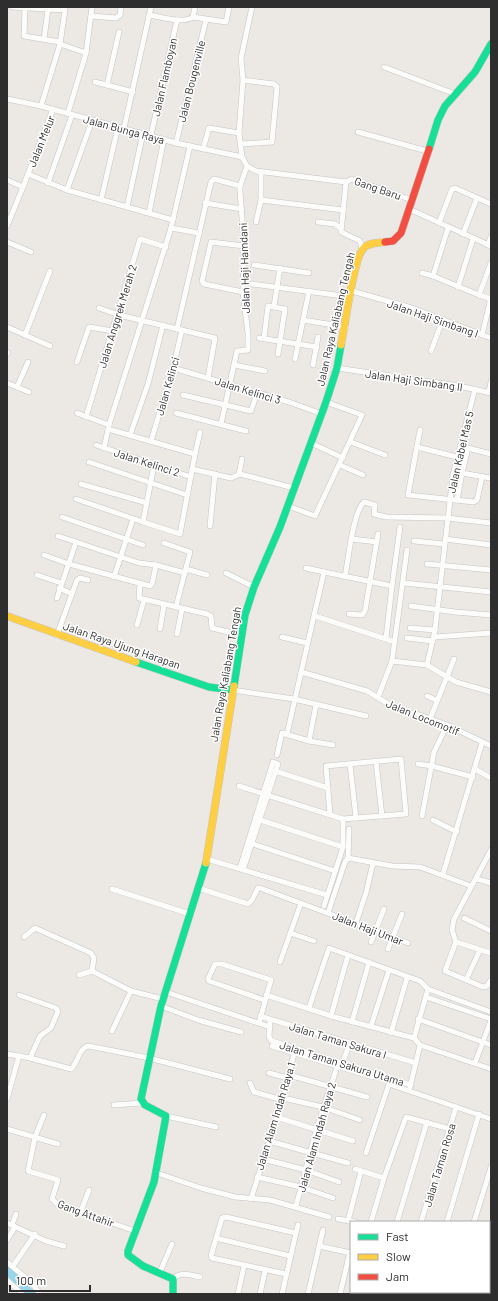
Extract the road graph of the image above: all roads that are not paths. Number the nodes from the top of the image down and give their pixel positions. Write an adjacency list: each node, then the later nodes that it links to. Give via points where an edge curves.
1 (12, 7): 8 (street)
2 (92, 7): 12 (street)
3 (121, 7): 12 (street, via 120,15 116,18)
4 (151, 7): 11 (street)
5 (195, 7): 13 (street)
6 (229, 7): 15 (street, via 227,22)
7 (252, 7): 22 (street, via 242,58)
8 (25, 8): 10 (street); 17 (street, via 24,36)
9 (55, 8): 10 (street); 18 (street, via 65,10)
10 (48, 9): 17 (street)
11 (149, 15): 14 (street); 25 (street)
12 (91, 16): 20 (street)
13 (193, 17): 14 (street, via 188,20); 15 (street)
14 (177, 20): 36 (street, Jalan Flamboyan)
15 (206, 20): 38 (street, Jalan Bougenville)
16 (119, 32): 24 (street)
17 (44, 40): 18 (street)
18 (60, 43): 20 (street); 28 (street)
19 (491, 44): 26 (main road, Jalan Raya Kaliabang Tengah, via 475,72)
20 (86, 53): 30 (street)
21 (384, 67): 26 (street)
22 (243, 80): 35 (street); 39 (street, via 274,84 277,87 272,142)
23 (95, 82): 24 (street)
24 (107, 85): 25 (street)
25 (133, 92): 32 (street)
26 (455, 94): 42 (main road, Jalan Raya Kaliabang Tengah, via 438,120)
27 (7, 99): 28 (street, Jalan Bunga Raya)
28 (41, 106): 29 (street, Jalan Bunga Raya)
29 (53, 109): 30 (street, Jalan Bunga Raya); 46 (street, Jalan Melur)
30 (70, 114): 31 (street, Jalan Bunga Raya); 49 (street)
31 (92, 121): 32 (street, Jalan Bunga Raya); 52 (street)
32 (121, 128): 34 (street, Jalan Bunga Raya); 54 (street)
33 (358, 132): 42 (street)
34 (143, 133): 36 (street, Jalan Bunga Raya); 59 (street)
35 (240, 133): 39 (street); 41 (street, via 209,128)
36 (151, 135): 37 (street, Jalan Bunga Raya)
37 (164, 139): 38 (street, Jalan Bunga Raya); 63 (street)
38 (176, 143): 40 (street, Jalan Bunga Raya)
39 (240, 144): 43 (street)
40 (190, 146): 41 (street, Jalan Bunga Raya); 64 (street)
41 (203, 149): 43 (street, Jalan Bunga Raya)
42 (427, 151): 56 (main road, Jalan Raya Kaliabang Tengah)
43 (242, 158): 44 (street)
44 (247, 166): 45 (street, Gang Baru); 50 (street, Jalan Haji Hamdani)
45 (261, 172): 48 (street, Gang Baru); 55 (street)
46 (28, 174): 49 (street, Jalan Melur); 51 (street)
47 (7, 180): 51 (street)
48 (346, 182): 56 (street, Gang Baru, via 352,179); 62 (street)
49 (48, 183): 52 (street, Jalan Melur)
50 (240, 186): 57 (street, Jalan Kelinci, via 212,180); 60 (street, Jalan Haji Hamdani)
51 (23, 187): 68 (street)
52 (67, 190): 54 (street, Jalan Melur)
53 (476, 198): 58 (street); 67 (street, via 452,189); 73 (street)
54 (101, 200): 59 (street, Jalan Melur)
55 (261, 200): 62 (street); 65 (street)
56 (412, 200): 61 (main road, Jalan Raya Kaliabang Tengah)
57 (205, 202): 60 (street); 72 (street, Jalan Kelinci)
58 (491, 204)
59 (127, 207): 63 (street, Jalan Melur)
60 (242, 209): 78 (street, Jalan Haji Hamdani)
61 (409, 209): 67 (street); 80 (main road, Jalan Raya Kaliabang Tengah, via 397,239 368,244)
62 (343, 210): 71 (street)
63 (149, 213): 64 (street, Jalan Melur)
64 (173, 220): 69 (street)
65 (256, 222)
66 (318, 222): 71 (street, via 335,224)
67 (439, 224): 70 (street)
68 (7, 226)
69 (171, 228): 72 (street); 79 (street)
70 (448, 228): 73 (street); 88 (street)
71 (341, 229): 80 (street, via 342,234 360,241)
72 (199, 233): 105 (street, Jalan Kelinci)
73 (463, 234): 75 (street)
74 (491, 237): 77 (street)
75 (473, 239): 77 (street); 91 (street)
76 (7, 242): 81 (street)
77 (490, 245)
78 (244, 246): 93 (street, Jalan Haji Hamdani); 93 (street, via 211,242 202,281 204,284)
79 (166, 247): 98 (street, Jalan Anggrek Merah 2, via 140,239); 101 (street)
80 (362, 249): 94 (main road, Jalan Raya Kaliabang Tengah)
81 (31, 252)
82 (491, 263): 95 (street)
83 (254, 265): 84 (street)
84 (280, 268): 86 (street); 90 (street)
85 (50, 271): 107 (street)
86 (309, 272)
87 (422, 272): 88 (street)
88 (433, 276): 91 (street)
89 (252, 284): 90 (street, Jalan Haji Simbang I)
90 (276, 287): 92 (street, Jalan Haji Simbang I); 96 (street)
91 (458, 287): 95 (street)
92 (309, 291): 94 (street, Jalan Haji Simbang I); 99 (street)
93 (243, 292): 120 (street, Jalan Haji Hamdani, via 248,350 236,351)
94 (351, 294): 100 (street, Jalan Haji Simbang I, via 412,308); 104 (main road, Jalan Raya Kaliabang Tengah)
95 (479, 295): 108 (street, via 489,298 490,302)
96 (274, 306): 111 (street, via 286,310); 111 (street, via 267,307 261,338)
97 (99, 308): 98 (street)
98 (119, 315): 101 (street); 106 (street, Jalan Anggrek Merah 2)
99 (303, 320): 104 (street); 112 (street)
100 (443, 320): 108 (street, Jalan Haji Simbang I); 115 (street)
101 (143, 321): 102 (street); 142 (street)
102 (163, 326): 105 (street); 146 (street, via 148,384)
103 (7, 327): 107 (street)
104 (346, 327): 123 (main road, Jalan Raya Kaliabang Tengah)
105 (180, 329): 122 (street, Jalan Kelinci); 125 (street, via 215,338)
106 (113, 331): 119 (street, via 89,327); 140 (street, Jalan Anggrek Merah 2)
107 (25, 335): 113 (street)
108 (482, 335): 110 (street, Jalan Haji Simbang I)
109 (318, 337): 114 (street)
110 (491, 338)
111 (280, 340): 112 (street); 116 (street)
112 (298, 344): 114 (street); 117 (street)
113 (50, 346)
114 (316, 347): 121 (street)
115 (431, 351)
116 (278, 354)
117 (295, 359)
118 (28, 362): 129 (street)
119 (77, 362)
120 (234, 365): 124 (street); 128 (street, Jalan Haji Hamdani)
121 (313, 365)
122 (174, 368): 125 (street, Jalan Kelinci 3); 147 (street, Jalan Kelinci)
123 (337, 368): 130 (street, Jalan Haji Simbang II); 135 (main road, Jalan Raya Kaliabang Tengah)
124 (265, 371)
125 (208, 378): 128 (street, Jalan Kelinci 3)
126 (491, 382): 132 (street)
127 (7, 383): 129 (street)
128 (230, 385): 133 (street, Jalan Kelinci 3); 136 (street, Jalan Haji Hamdani)
129 (17, 387): 131 (street)
130 (475, 389): 132 (street, Jalan Haji Simbang II); 151 (street, Jalan Kabel Mas 5)
131 (29, 392)
132 (490, 392)
133 (257, 393): 136 (street, via 251,411); 139 (street, Jalan Kelinci 3)
134 (183, 395): 136 (street)
135 (326, 402): 139 (main road, Jalan Raya Kaliabang Tengah); 148 (street, via 362,415)
136 (226, 406): 141 (street, Jalan Haji Hamdani)
137 (77, 413): 140 (street)
138 (176, 413): 141 (street)
139 (322, 414): 149 (main road, Jalan Raya Kaliabang Tengah)
140 (86, 417): 142 (street)
141 (221, 424): 144 (street)
142 (108, 427): 146 (street); 153 (street, Jalan Kelinci 2)
143 (420, 430): 152 (street)
144 (246, 431)
145 (200, 432): 155 (street)
146 (130, 435): 147 (street)
147 (151, 441): 155 (street)
148 (351, 442): 157 (street); 158 (street)
149 (311, 443): 158 (street); 174 (main road, Jalan Raya Kaliabang Tengah)
150 (96, 445): 153 (street, Jalan Kelinci 2)
151 (460, 446): 154 (street); 159 (street, Jalan Kabel Mas 5)
152 (417, 447): 159 (street); 177 (street, via 408,495)
153 (104, 448): 162 (street, Jalan Kelinci 2)
154 (468, 448): 156 (street); 165 (street)
155 (195, 454): 164 (street)
156 (491, 454)
157 (385, 455)
158 (343, 458): 163 (street)
159 (457, 458): 177 (street, Jalan Kabel Mas 5)
160 (242, 459): 167 (street)
161 (89, 462): 172 (street)
162 (154, 465): 169 (street, Jalan Kelinci 2); 172 (street)
163 (340, 465): 168 (street); 180 (street, via 315,516)
164 (192, 469): 166 (street, Jalan Kelinci 2); 169 (street)
165 (462, 473): 170 (street); 178 (street)
166 (215, 474): 167 (street, Jalan Kelinci 2, via 231,478); 186 (street)
167 (239, 474): 174 (street, Jalan Kelinci 2)
168 (363, 476)
169 (191, 477): 175 (street)
170 (482, 477): 171 (street); 178 (street, via 476,501)
171 (490, 478)
172 (149, 482): 175 (street); 179 (street)
173 (81, 484): 179 (street)
174 (294, 488): 180 (main road, Jalan Raya Kaliabang Tengah)
175 (187, 495): 184 (street, via 180,534)
176 (76, 499): 183 (street)
177 (449, 499): 178 (street); 182 (street, Jalan Kabel Mas 5)
178 (457, 500)
179 (147, 503): 184 (street)
180 (288, 506): 220 (main road, Jalan Raya Kaliabang Tengah)
181 (62, 517): 190 (street)
182 (447, 518): 185 (street); 191 (street, via 375,515 374,505 364,502 359,508); 195 (street, Jalan Kabel Mas 5)
183 (133, 519): 184 (street); 190 (street)
184 (143, 522)
185 (491, 523)
186 (210, 526)
187 (400, 527): 221 (street)
188 (378, 534): 194 (street)
189 (58, 536): 193 (street)
190 (126, 538): 197 (street); 201 (street)
191 (352, 539): 194 (street); 214 (street)
192 (414, 541): 195 (street)
193 (76, 542): 201 (street); 202 (street)
194 (377, 542): 216 (street)
195 (445, 542): 198 (street); 204 (street, Jalan Kabel Mas 5)
196 (164, 543): 208 (street, via 189,550)
197 (143, 545)
198 (491, 545)
199 (407, 550): 217 (street)
200 (44, 555): 202 (street)
201 (121, 556): 205 (street, via 139,563); 213 (street)
202 (69, 564): 213 (street); 219 (street)
203 (427, 564): 204 (street)
204 (442, 564): 207 (street); 222 (street, Jalan Kabel Mas 5)
205 (156, 565): 208 (street); 218 (street, via 152,585)
206 (306, 568): 209 (street)
207 (491, 570)
208 (185, 571): 212 (street); 229 (street)
209 (324, 572): 214 (street); 235 (street)
210 (226, 573): 220 (street)
211 (37, 575): 219 (street)
212 (207, 575)
213 (114, 577): 218 (street)
214 (345, 577): 216 (street)
215 (88, 580): 224 (street, via 78,578)
216 (370, 582): 221 (street); 232 (street, via 363,614)
217 (404, 583): 222 (street); 248 (street)
218 (140, 584): 226 (street, via 139,598)
219 (60, 586): 224 (street); 225 (street)
220 (254, 586): 243 (main road, Jalan Raya Kaliabang Tengah)
221 (392, 586): 245 (street)
222 (439, 587): 223 (street); 231 (street, Jalan Kabel Mas 5)
223 (491, 592)
224 (72, 594): 242 (street)
225 (57, 598)
226 (144, 600): 227 (street); 236 (street)
227 (164, 605): 229 (street); 238 (street)
228 (411, 606): 231 (street)
229 (176, 607): 230 (street)
230 (182, 609): 241 (street); 243 (street, via 209,615 212,628)
231 (438, 610): 233 (street); 239 (street, Jalan Kabel Mas 5)
232 (349, 614)
233 (491, 615)
234 (7, 616): 242 (main road, Jalan Raya Ujung Harapan)
235 (315, 616): 245 (street); 249 (street)
236 (137, 625)
237 (410, 628): 239 (street)
238 (160, 629)
239 (435, 630): 247 (street, Jalan Kabel Mas 5)
240 (491, 633): 247 (street)
241 (177, 634)
242 (57, 635): 255 (main road, Jalan Raya Ujung Harapan, via 209,687)
243 (241, 635): 255 (main road, Jalan Raya Kaliabang Tengah)
244 (282, 637): 249 (street)
245 (386, 638): 248 (street)
246 (407, 638): 247 (street)
247 (434, 639): 252 (street, Jalan Kabel Mas 5)
248 (396, 642): 251 (street)
249 (307, 643): 253 (street)
250 (454, 659): 254 (street)
251 (392, 661): 252 (street); 258 (street)
252 (427, 665): 254 (street)
253 (301, 672): 258 (street, Jalan Locomotif, via 366,691); 259 (street)
254 (447, 678): 256 (street); 260 (street)
255 (232, 690): 259 (street); 295 (main road, Jalan Raya Kaliabang Tengah)
256 (491, 692)
257 (427, 696): 260 (street)
258 (378, 697): 263 (street, Jalan Locomotif, via 395,708)
259 (294, 700): 261 (street); 265 (street)
260 (436, 700): 263 (street)
261 (316, 705): 262 (street); 266 (street)
262 (366, 716)
263 (430, 719): 264 (street, Jalan Locomotif)
264 (447, 725): 267 (street, Jalan Locomotif); 274 (street, via 434,752)
265 (287, 734): 266 (street); 270 (street, via 281,734)
266 (309, 741): 268 (street)
267 (482, 743): 269 (street, Jalan Locomotif); 275 (street)
268 (333, 745)
269 (491, 746)
270 (277, 754)
271 (376, 762): 272 (street); 283 (street); 283 (street, via 401,759 406,814)
272 (350, 764): 280 (street, via 326,766); 285 (street)
273 (418, 764): 274 (street)
274 (432, 766): 277 (street); 284 (street)
275 (475, 769): 277 (street); 278 (street)
276 (275, 771): 280 (street); 281 (street); 281 (street, via 278,764 273,762)
277 (473, 777): 290 (street)
278 (491, 778)
279 (239, 786): 281 (street)
280 (328, 788): 282 (street)
281 (265, 794): 282 (street); 286 (street)
282 (330, 816): 287 (street)
283 (382, 816): 285 (street)
284 (422, 816)
285 (356, 818): 287 (street)
286 (256, 819): 291 (street); 292 (street)
287 (343, 819): 292 (street)
288 (433, 820): 290 (street)
289 (349, 829): 294 (street)
290 (457, 832): 299 (street)
291 (249, 843): 297 (street); 298 (street)
292 (343, 847): 298 (street)
293 (491, 850): 300 (street)
294 (348, 858): 296 (street); 309 (street)
295 (207, 859): 297 (street); 303 (main road, Jalan Raya Kaliabang Tengah)
296 (373, 863): 299 (street, via 420,867); 313 (street)
297 (242, 869): 305 (street)
298 (335, 871): 305 (street)
299 (443, 874): 302 (street)
300 (477, 878): 301 (street); 302 (street)
301 (491, 883)
302 (471, 886): 321 (street, via 454,919 452,930)
303 (198, 888): 306 (street, via 248,904 260,888); 310 (main road, Jalan Raya Kaliabang Tengah)
304 (112, 889): 310 (street)
305 (327, 895): 307 (street)
306 (301, 904): 309 (street); 316 (street)
307 (324, 906)
308 (384, 909): 314 (street)
309 (328, 913): 313 (street, Jalan Haji Umar)
310 (190, 914): 340 (main road, Jalan Raya Kaliabang Tengah)
311 (402, 914): 318 (street)
312 (464, 918): 315 (street)
313 (356, 923): 314 (street, Jalan Haji Umar)
314 (376, 930): 318 (street, Jalan Haji Umar); 320 (street)
315 (491, 931)
316 (290, 933): 319 (street); 327 (street)
317 (24, 937): 329 (street, via 35,928 90,952 94,958)
318 (393, 937): 322 (street, Jalan Haji Umar); 323 (street)
319 (314, 941)
320 (371, 942)
321 (456, 942): 324 (street); 333 (street, via 446,971)
322 (408, 943)
323 (388, 949)
324 (480, 950): 325 (street); 333 (street)
325 (491, 954)
326 (348, 955): 328 (street); 341 (street, via 327,949); 344 (street)
327 (280, 962)
328 (369, 962): 330 (street); 348 (street)
329 (92, 970): 331 (street); 336 (street)
330 (389, 970): 332 (street); 350 (street)
331 (79, 975)
332 (407, 978): 335 (street, via 420,981); 354 (street)
333 (466, 980): 334 (street, via 485,987)
334 (491, 980)
335 (428, 989): 339 (street); 342 (street)
336 (131, 991): 340 (street); 352 (street)
337 (19, 995): 364 (street, via 47,1003 58,1011 51,1028 40,1036)
338 (265, 997): 338 (street, via 271,981 269,978 219,963 214,964 208,979 210,982); 341 (street); 343 (street)
339 (426, 997): 345 (street); 346 (street)
340 (163, 999): 349 (street); 353 (street, via 198,1020); 365 (main road, Jalan Raya Kaliabang Tengah)
341 (309, 1008): 344 (street)
342 (491, 1012)
343 (260, 1016): 347 (street, Jalan Taman Sakura I); 349 (street)
344 (331, 1016): 348 (street)
345 (418, 1019): 355 (street); 356 (street)
346 (491, 1019): 356 (street)
347 (270, 1020): 351 (street, Jalan Taman Sakura Utama); 357 (street, Jalan Taman Sakura I)
348 (352, 1022): 350 (street)
349 (259, 1023): 351 (street)
350 (371, 1026): 354 (street)
351 (270, 1027): 368 (street, Jalan Taman Sakura Utama, via 269,1037 272,1041)
352 (112, 1031)
353 (241, 1032)
354 (391, 1033): 355 (street)
355 (414, 1038): 358 (street)
356 (482, 1042): 359 (street); 367 (street)
357 (350, 1043): 366 (street, Jalan Taman Sakura I); 368 (street)
358 (420, 1045): 366 (street); 367 (street)
359 (491, 1045)
360 (272, 1046): 362 (street)
361 (7, 1054): 363 (street)
362 (294, 1054): 369 (street, Jalan Alam Indah Raya 1); 372 (street, Jalan Alam Indah Raya 1)
363 (19, 1056): 364 (street); 379 (street)
364 (30, 1058): 365 (street, via 71,1069 84,1048 89,1046)
365 (149, 1058): 374 (street); 381 (main road, Jalan Raya Kaliabang Tengah)
366 (416, 1063): 377 (street)
367 (475, 1063): 370 (street)
368 (342, 1064): 377 (street, Jalan Taman Sakura Utama)
369 (337, 1067): 373 (street, Jalan Alam Indah Raya 1); 376 (street, Jalan Alam Indah Raya 2)
370 (491, 1069)
371 (269, 1073): 372 (street)
372 (288, 1076): 376 (street); 380 (street, Jalan Alam Indah Raya 1)
373 (373, 1077)
374 (230, 1079)
375 (250, 1083): 380 (street, via 254,1092)
376 (331, 1085): 378 (street); 383 (street, Jalan Alam Indah Raya 2)
377 (410, 1087): 384 (street); 401 (street, via 387,1085)
378 (367, 1097)
379 (7, 1099)
380 (282, 1099): 383 (street); 388 (street, Jalan Alam Indah Raya 1)
381 (142, 1103): 382 (street); 387 (main road)
382 (114, 1105)
383 (323, 1107): 390 (street); 395 (street, Jalan Alam Indah Raya 2)
384 (456, 1107): 385 (street); 394 (street, Jalan Taman Rosa)
385 (479, 1114): 389 (street); 423 (street)
386 (44, 1115): 396 (street)
387 (166, 1116): 392 (street); 406 (main road)
388 (276, 1117): 395 (street); 397 (street, Jalan Alam Indah Raya 1)
389 (491, 1119)
390 (360, 1120)
391 (427, 1122): 394 (street); 408 (street, via 406,1117); 421 (street)
392 (216, 1127)
393 (7, 1129): 396 (street)
394 (450, 1129): 422 (street, Jalan Taman Rosa)
395 (316, 1131): 398 (street); 400 (street, Jalan Alam Indah Raya 2)
396 (35, 1137): 399 (street); 415 (street, Gang Attahir, via 28,1171 58,1180 53,1202)
397 (269, 1141): 400 (street); 402 (street, Jalan Alam Indah Raya 1)
398 (353, 1141)
399 (58, 1144)
400 (310, 1152): 403 (street); 405 (street, Jalan Alam Indah Raya 2)
401 (366, 1153)
402 (263, 1159): 405 (street); 407 (street, Jalan Alam Indah Raya 1)
403 (348, 1163)
404 (491, 1167): 424 (street)
405 (306, 1170): 409 (street); 410 (street, Jalan Alam Indah Raya 2)
406 (157, 1173): 413 (street, via 201,1188); 428 (main road, via 150,1198)
407 (257, 1178): 410 (street); 413 (street, Jalan Alam Indah Raya 1)
408 (384, 1178): 419 (street, via 358,1170); 420 (street)
409 (339, 1182)
410 (301, 1187): 412 (street); 414 (street, Jalan Alam Indah Raya 2)
411 (89, 1190): 415 (street)
412 (333, 1198)
413 (251, 1199): 414 (street)
414 (296, 1206): 417 (street)
415 (81, 1211): 428 (street, Gang Attahir)
416 (16, 1214): 425 (street)
417 (329, 1216)
418 (338, 1219): 419 (street)
419 (348, 1221)
420 (371, 1221)
421 (397, 1221)
422 (421, 1221)
423 (447, 1221)
424 (474, 1221)
425 (11, 1225): 429 (street); 432 (street)
426 (298, 1225): 430 (street)
427 (323, 1230): 435 (street)
428 (134, 1231): 443 (main road, via 128,1256 132,1261)
429 (35, 1234): 434 (street); 440 (street)
430 (295, 1234): 431 (street, via 224,1217); 437 (street)
431 (216, 1238): 437 (street); 441 (street, via 211,1257)
432 (7, 1240)
433 (172, 1244): 443 (street)
434 (64, 1246)
435 (319, 1246): 436 (street); 454 (street)
436 (350, 1253)
437 (290, 1256): 444 (street)
438 (350, 1257): 455 (street)
439 (7, 1262): 440 (street)
440 (13, 1266): 449 (street)
441 (244, 1266): 442 (street); 451 (street)
442 (265, 1271): 444 (street); 452 (street)
443 (160, 1272): 446 (main road)
444 (286, 1274): 453 (street)
445 (200, 1277): 446 (street, via 186,1274 177,1275)
446 (173, 1279): 450 (main road)
447 (7, 1280): 448 (street)
448 (22, 1294)
449 (40, 1294)
450 (173, 1294)
451 (238, 1294)
452 (260, 1294)
453 (282, 1294)
454 (308, 1294)
455 (340, 1294)

